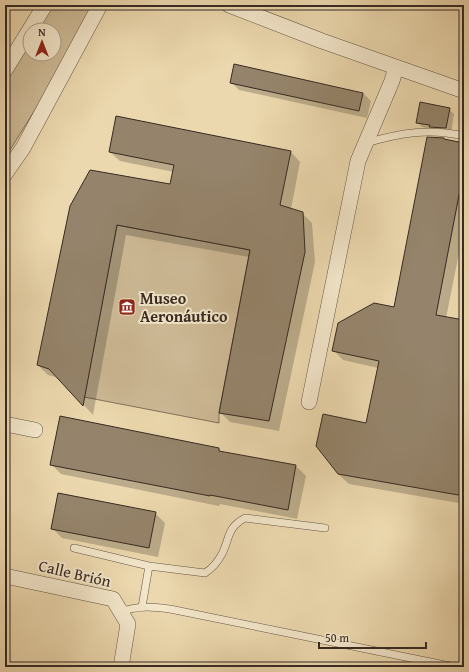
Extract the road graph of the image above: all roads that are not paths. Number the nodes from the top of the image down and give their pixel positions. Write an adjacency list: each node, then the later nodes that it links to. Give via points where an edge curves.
1 (45, 5): 7 (street)
2 (100, 5): 5 (street)
3 (108, 5): 5 (street)
4 (229, 5): 6 (street)
5 (92, 18): 11 (street)
6 (396, 67): 8 (street); 10 (street)
7 (5, 70)
8 (464, 91)
9 (464, 136): 10 (lane, via 415,132)
10 (364, 144): 14 (street, via 358,161)
11 (23, 148): 12 (street); 13 (street)
12 (5, 153)
13 (5, 174)
14 (309, 402)
15 (5, 424): 16 (street)
16 (35, 430)
17 (324, 528): 19 (lane, via 245,518 232,528 213,569 205,573)
18 (74, 548): 19 (lane)
19 (149, 566): 21 (lane)
20 (5, 576): 22 (street, Calle Brión, via 114,599)
21 (142, 607): 22 (lane); 24 (lane, via 170,610)
22 (121, 612): 23 (street, Calle Brión, via 128,624)
23 (121, 667)
24 (455, 667)

